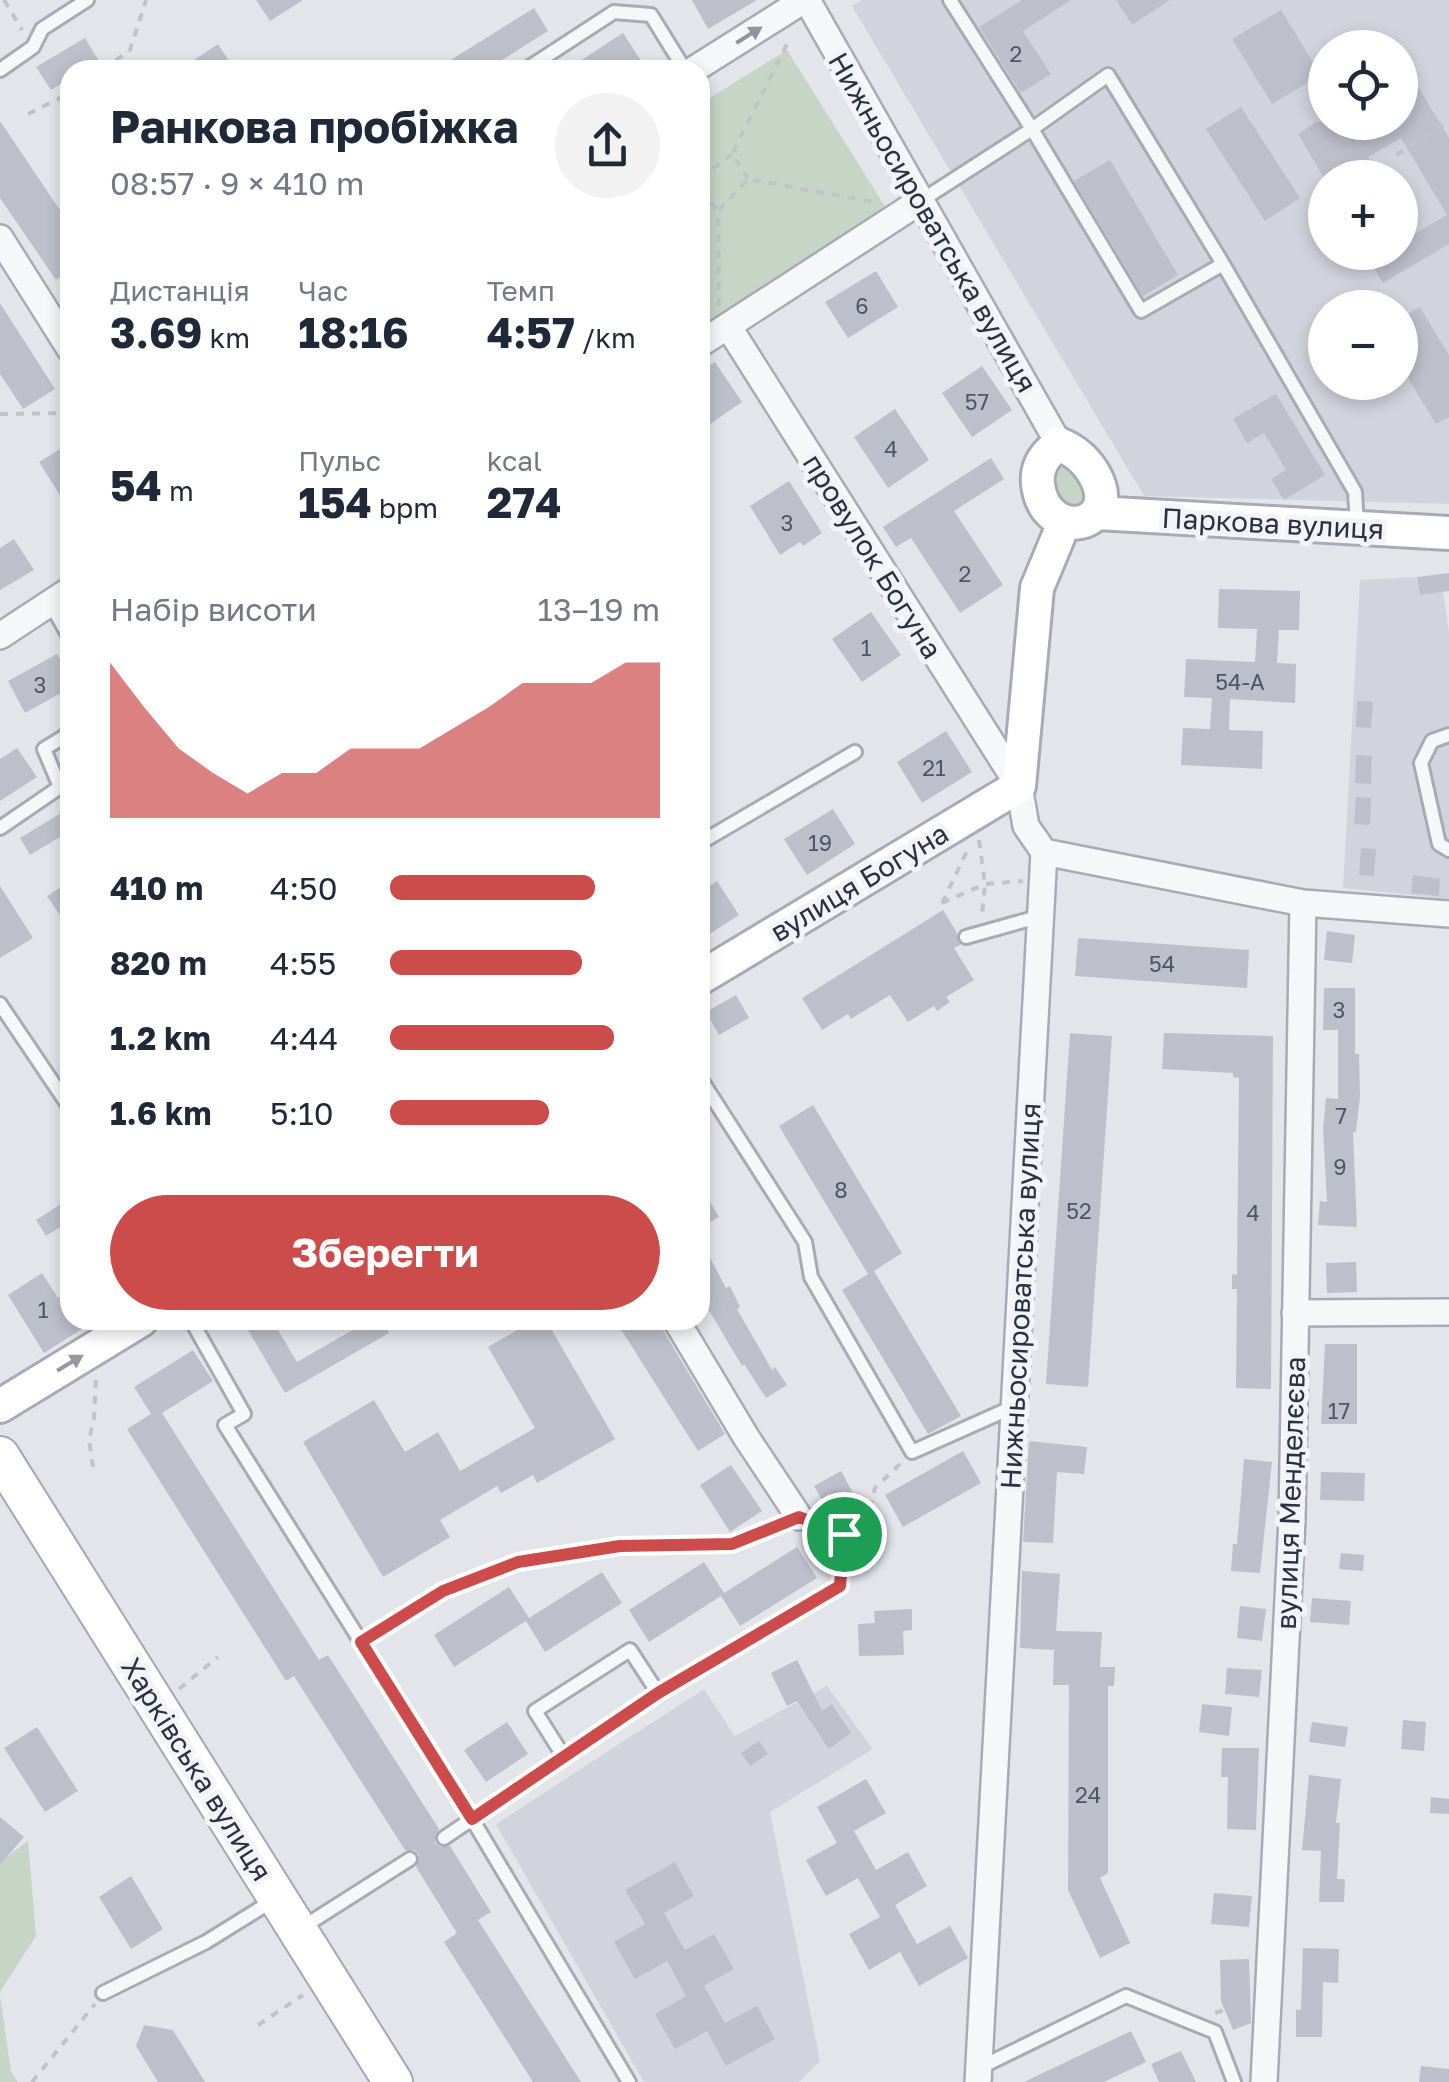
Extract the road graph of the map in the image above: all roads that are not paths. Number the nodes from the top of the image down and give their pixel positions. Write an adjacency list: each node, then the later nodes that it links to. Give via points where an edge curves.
1 (87, 0): 7 (lane, via 42,29 33,48)
2 (805, 0): 6 (street, one-way to 2); 9 (street, Нижньосироватська вулиця)
3 (950, 0): 8 (lane)
4 (540, 60): 5 (lane, via 614,12 651,15)
5 (679, 60)
6 (709, 60)
7 (0, 70)
8 (1032, 128): 9 (lane); 11 (lane, via 1141,311); 11 (lane, via 1108,75)
9 (922, 200): 12 (street); 15 (street, Нижньосироватська вулиця)
10 (0, 238): 13 (street)
11 (1223, 264): 18 (lane, via 1355,492)
12 (723, 320): 14 (street); 25 (street, провулок Богуна)
13 (60, 334)
14 (710, 334)
15 (1058, 444): 16 (main road, Нижньосироватська вулиця, via 1087,462 1100,484); 17 (main road, via 1040,465 1038,481 1048,511)
16 (1098, 513): 17 (main road); 18 (main road, Паркова вулиця)
17 (1064, 523): 25 (main road, Нижньосироватська вулиця, via 1037,588)
18 (1357, 528): 19 (main road, Паркова вулиця)
19 (1449, 533)
20 (60, 597): 21 (street)
21 (0, 636)
22 (1449, 735): 30 (lane, via 1432,740 1421,762 1439,844)
23 (60, 739): 26 (lane, via 44,749)
24 (855, 752): 29 (lane)
25 (1019, 786): 31 (street, Нижньосироватська вулиця, via 1026,826); 36 (main road, вулиця Богуна)
26 (60, 787)
27 (60, 787): 28 (lane)
28 (0, 828)
29 (710, 837)
30 (1449, 850)
31 (1044, 852): 32 (street); 34 (street, Нижньосироватська вулиця)
32 (1303, 903): 33 (street); 41 (street, вулиця Менделєєва)
33 (1449, 914)
34 (1041, 916): 35 (lane); 46 (street, Нижньосироватська вулиця)
35 (966, 937)
36 (710, 972)
37 (0, 1004): 38 (lane)
38 (60, 1093)
39 (710, 1094): 46 (lane, via 805,1242 811,1277 912,1452)
40 (1449, 1312): 41 (street)
41 (1295, 1313): 61 (street, вулиця Менделєєва, via 1292,1520)
42 (124, 1330): 45 (main road, one-way to 42)
43 (198, 1330): 49 (lane, via 244,1414 225,1425)
44 (682, 1330): 48 (street)
45 (0, 1406)
46 (1014, 1406): 57 (street, Нижньосироватська вулиця)
47 (0, 1456): 54 (main road, Харківська вулиця)
48 (799, 1517): 49 (lane, via 732,1544 620,1546 518,1562 443,1591)
49 (361, 1642): 51 (lane)
50 (564, 1757): 50 (lane, via 535,1711 630,1650 658,1693); 51 (lane)
51 (472, 1819): 52 (lane); 59 (lane)
52 (444, 1838)
53 (410, 1859): 55 (lane)
54 (278, 1897): 55 (main road, Харківська вулиця); 56 (lane)
55 (298, 1930): 58 (main road, Харківська вулиця)
56 (103, 1993)
57 (978, 2075): 60 (lane, via 1126,1996 1215,2032)
58 (394, 2082)
59 (629, 2082)
60 (1234, 2082)
61 (1264, 2082)

